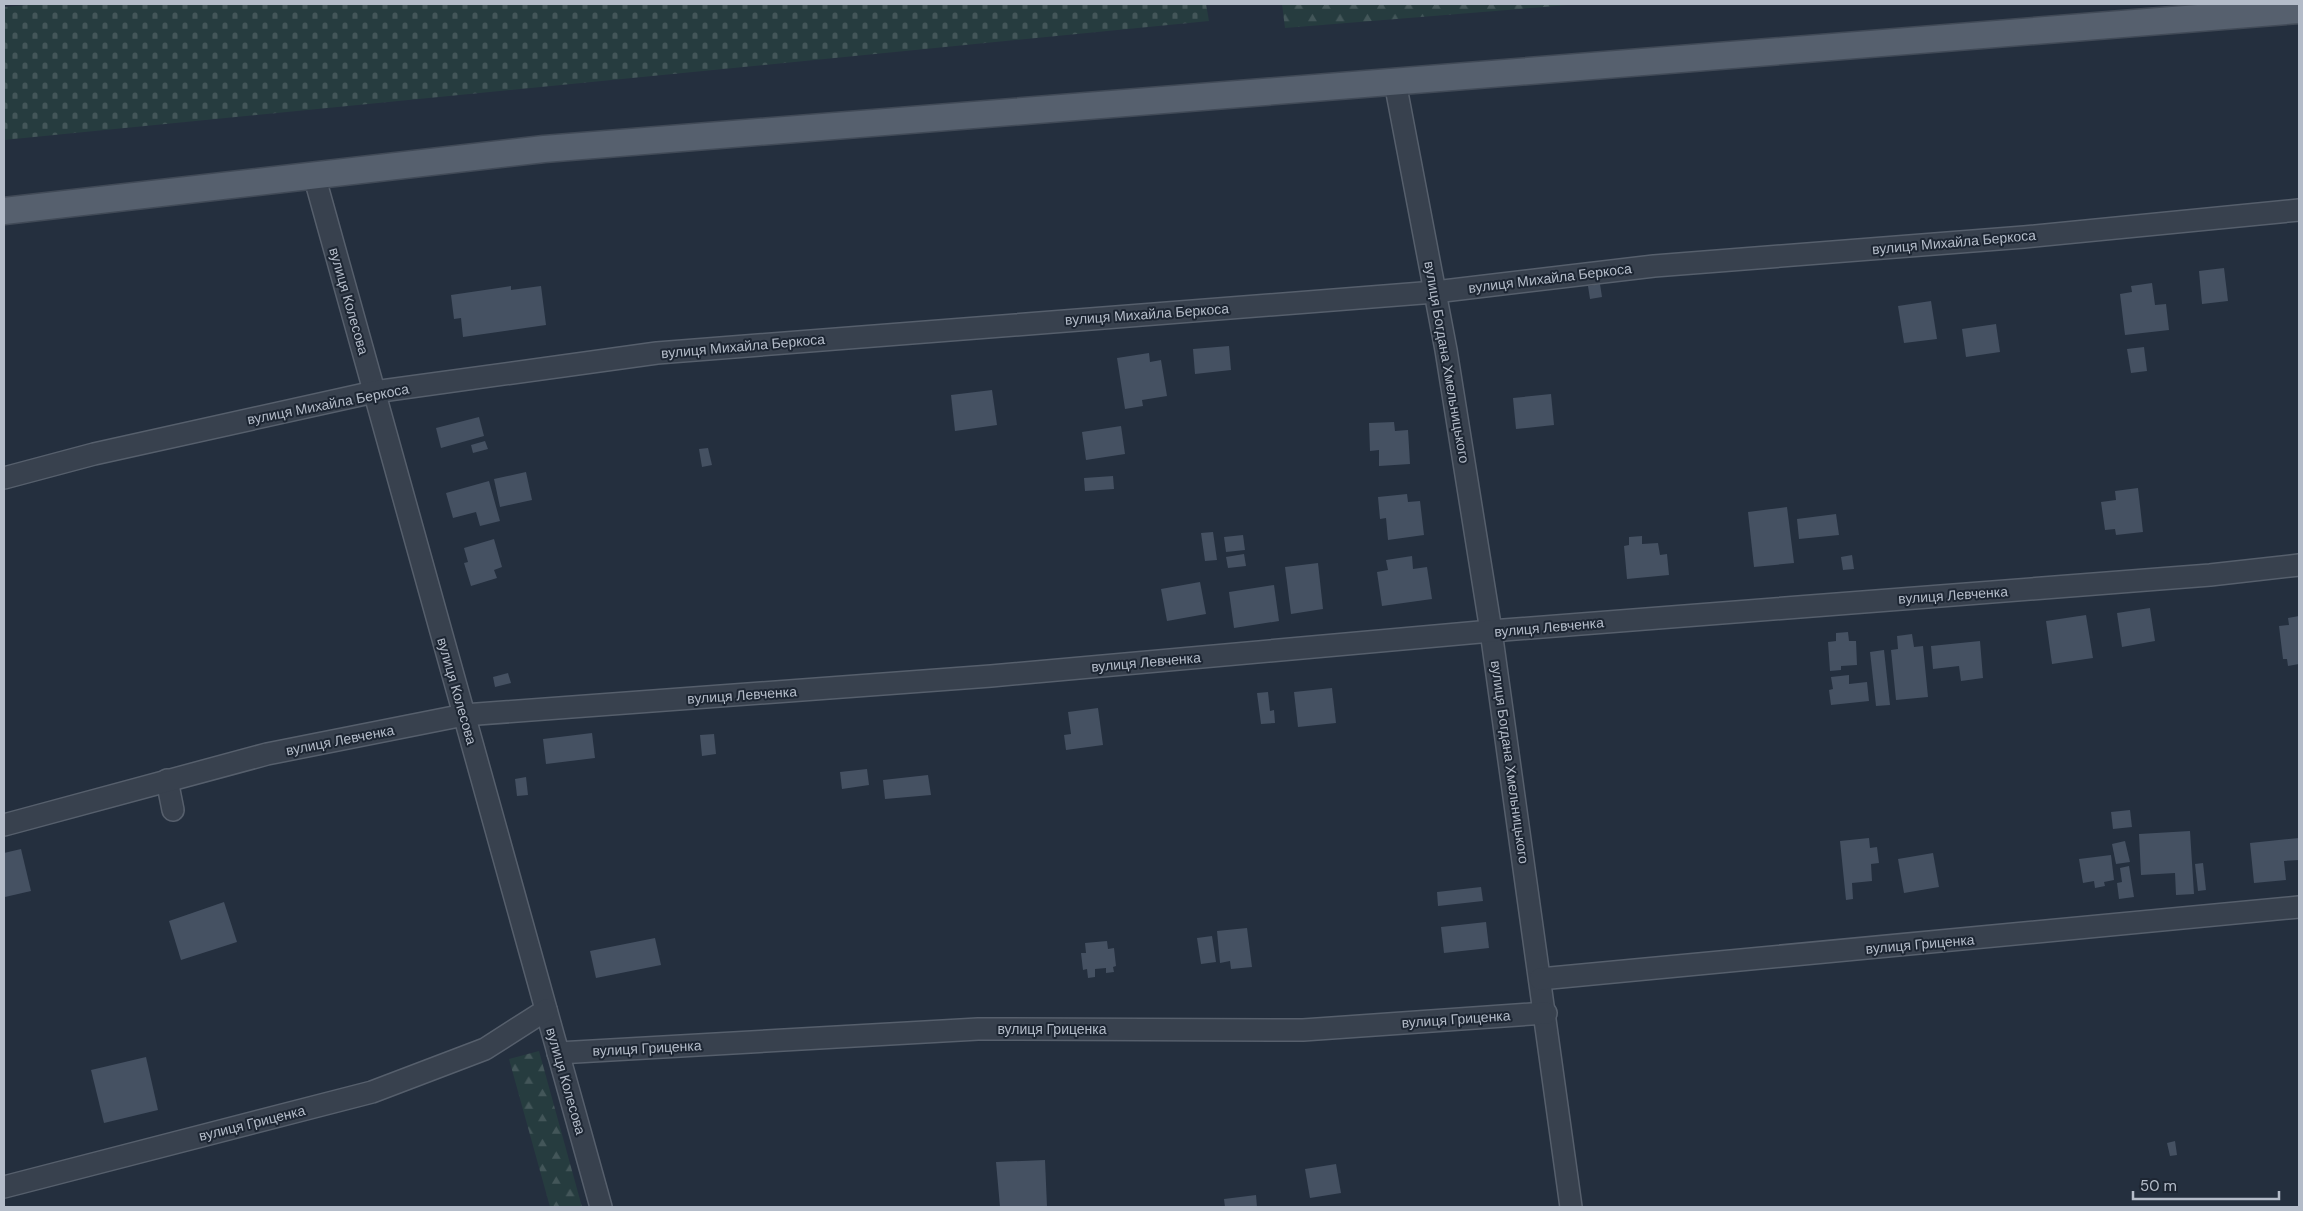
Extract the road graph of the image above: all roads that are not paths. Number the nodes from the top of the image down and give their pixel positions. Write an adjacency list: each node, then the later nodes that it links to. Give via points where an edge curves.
1 (2299, 10): 2 (main road)
2 (1396, 82): 3 (main road, via 544,149); 6 (street, вулиця Богдана Хмельницького)
3 (314, 175): 5 (main road); 7 (street, вулиця Колесова)
4 (2299, 210): 6 (street, вулиця Михайла Беркоса, via 2024,237 1654,266)
5 (4, 211)
6 (1435, 292): 7 (street, вулиця Михайла Беркоса, via 657,353); 10 (street, вулиця Богдана Хмельницького)
7 (374, 392): 8 (street, вулиця Михайла Беркоса, via 94,454); 11 (street, вулиця Колесова)
8 (4, 478)
9 (2299, 565): 10 (street, вулиця Левченка, via 2210,575)
10 (1491, 631): 11 (street, вулиця Левченка, via 991,676); 16 (street, вулиця Богдана Хмельницького)
11 (464, 715): 12 (street, вулиця Левченка, via 267,754); 17 (street, вулиця Колесова)
12 (167, 780): 13 (street); 14 (street, вулиця Левченка)
13 (173, 810)
14 (4, 825)
15 (2299, 907): 16 (street, вулиця Гриценка)
16 (1540, 979): 18 (street, вулиця Богдана Хмельницького)
17 (546, 1010): 19 (street, вулиця Колесова); 20 (street, вулиця Гриценка, via 485,1049 372,1092)
18 (1546, 1013): 19 (street, вулиця Гриценка, via 1303,1030 978,1028); 22 (street, вулиця Богдана Хмельницького)
19 (558, 1053): 21 (street, вулиця Колесова)
20 (4, 1187)
21 (601, 1207)
22 (1572, 1207)

